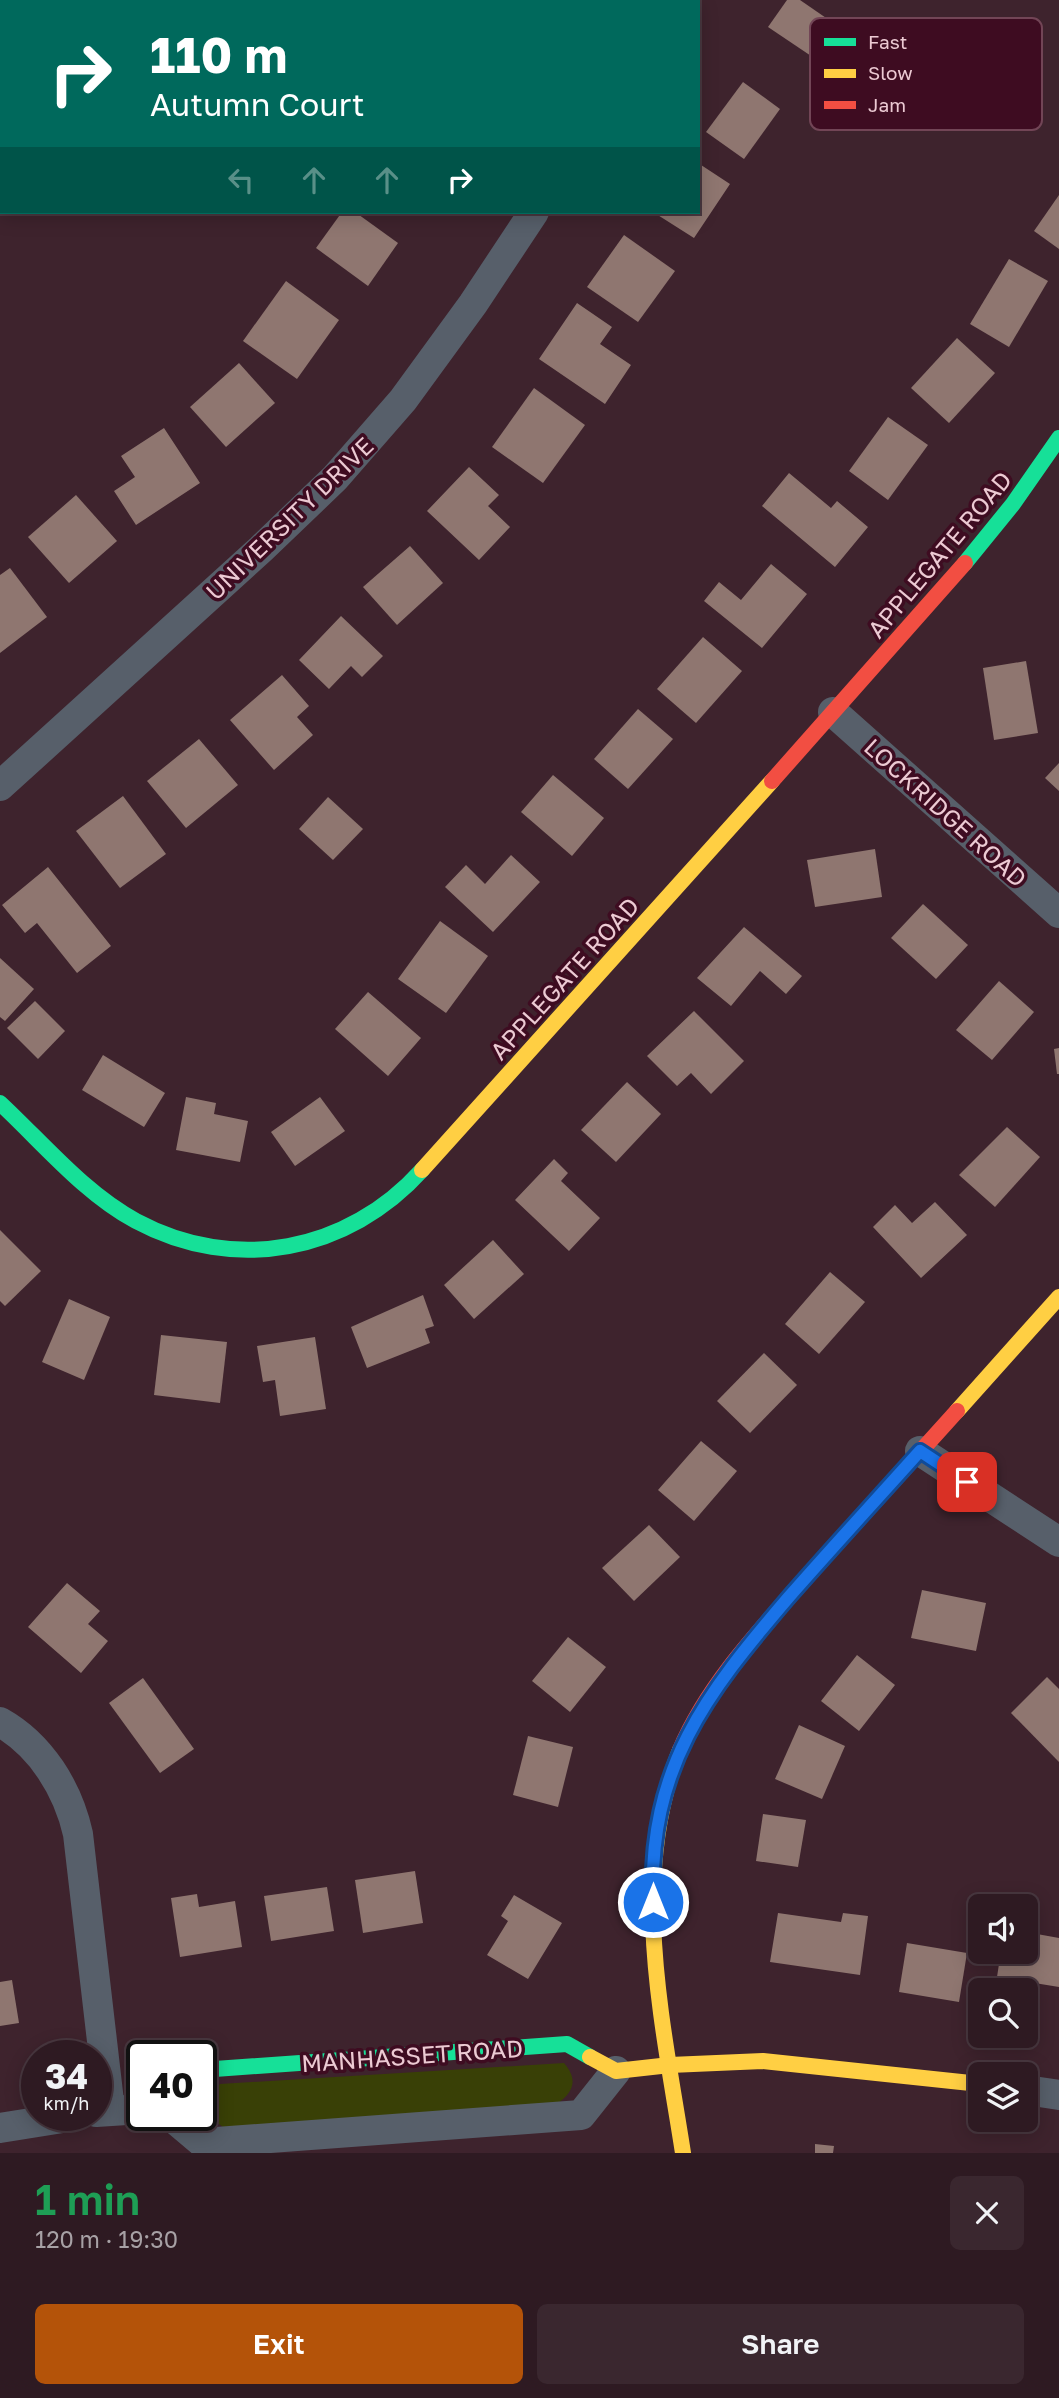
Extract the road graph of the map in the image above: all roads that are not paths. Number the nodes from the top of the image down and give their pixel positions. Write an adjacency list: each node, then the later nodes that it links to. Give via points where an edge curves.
1 (533, 214): 4 (street, UNIVERSITY DRIVE, via 403,400 335,478)
2 (1059, 438): 3 (street, APPLEGATE ROAD, via 1013,504 935,599)
3 (834, 712): 5 (street, LOCKRIDGE ROAD); 6 (street, APPLEGATE ROAD, via 405,1189 369,1216 329,1236 271,1250 227,1250 184,1242 144,1225 107,1201)
4 (0, 786)
5 (1059, 913)
6 (0, 1103)
7 (1059, 1297): 8 (street)
8 (920, 1451): 9 (street); 12 (street, via 731,1665 698,1713 673,1766 664,1794 652,1880)
9 (1059, 1542)
10 (0, 1722): 11 (street, via 42,1757 74,1813)
11 (97, 2040)
12 (670, 2065): 14 (street); 15 (street, via 763,2061); 21 (street)
13 (217, 2069): 14 (street, MANHASSET ROAD, via 567,2044)
14 (616, 2071): 20 (street, via 581,2115 203,2143)
15 (968, 2083)
16 (1038, 2092): 17 (street)
17 (1059, 2095)
18 (21, 2125): 19 (street)
19 (0, 2128)
20 (189, 2131)
21 (683, 2153)

